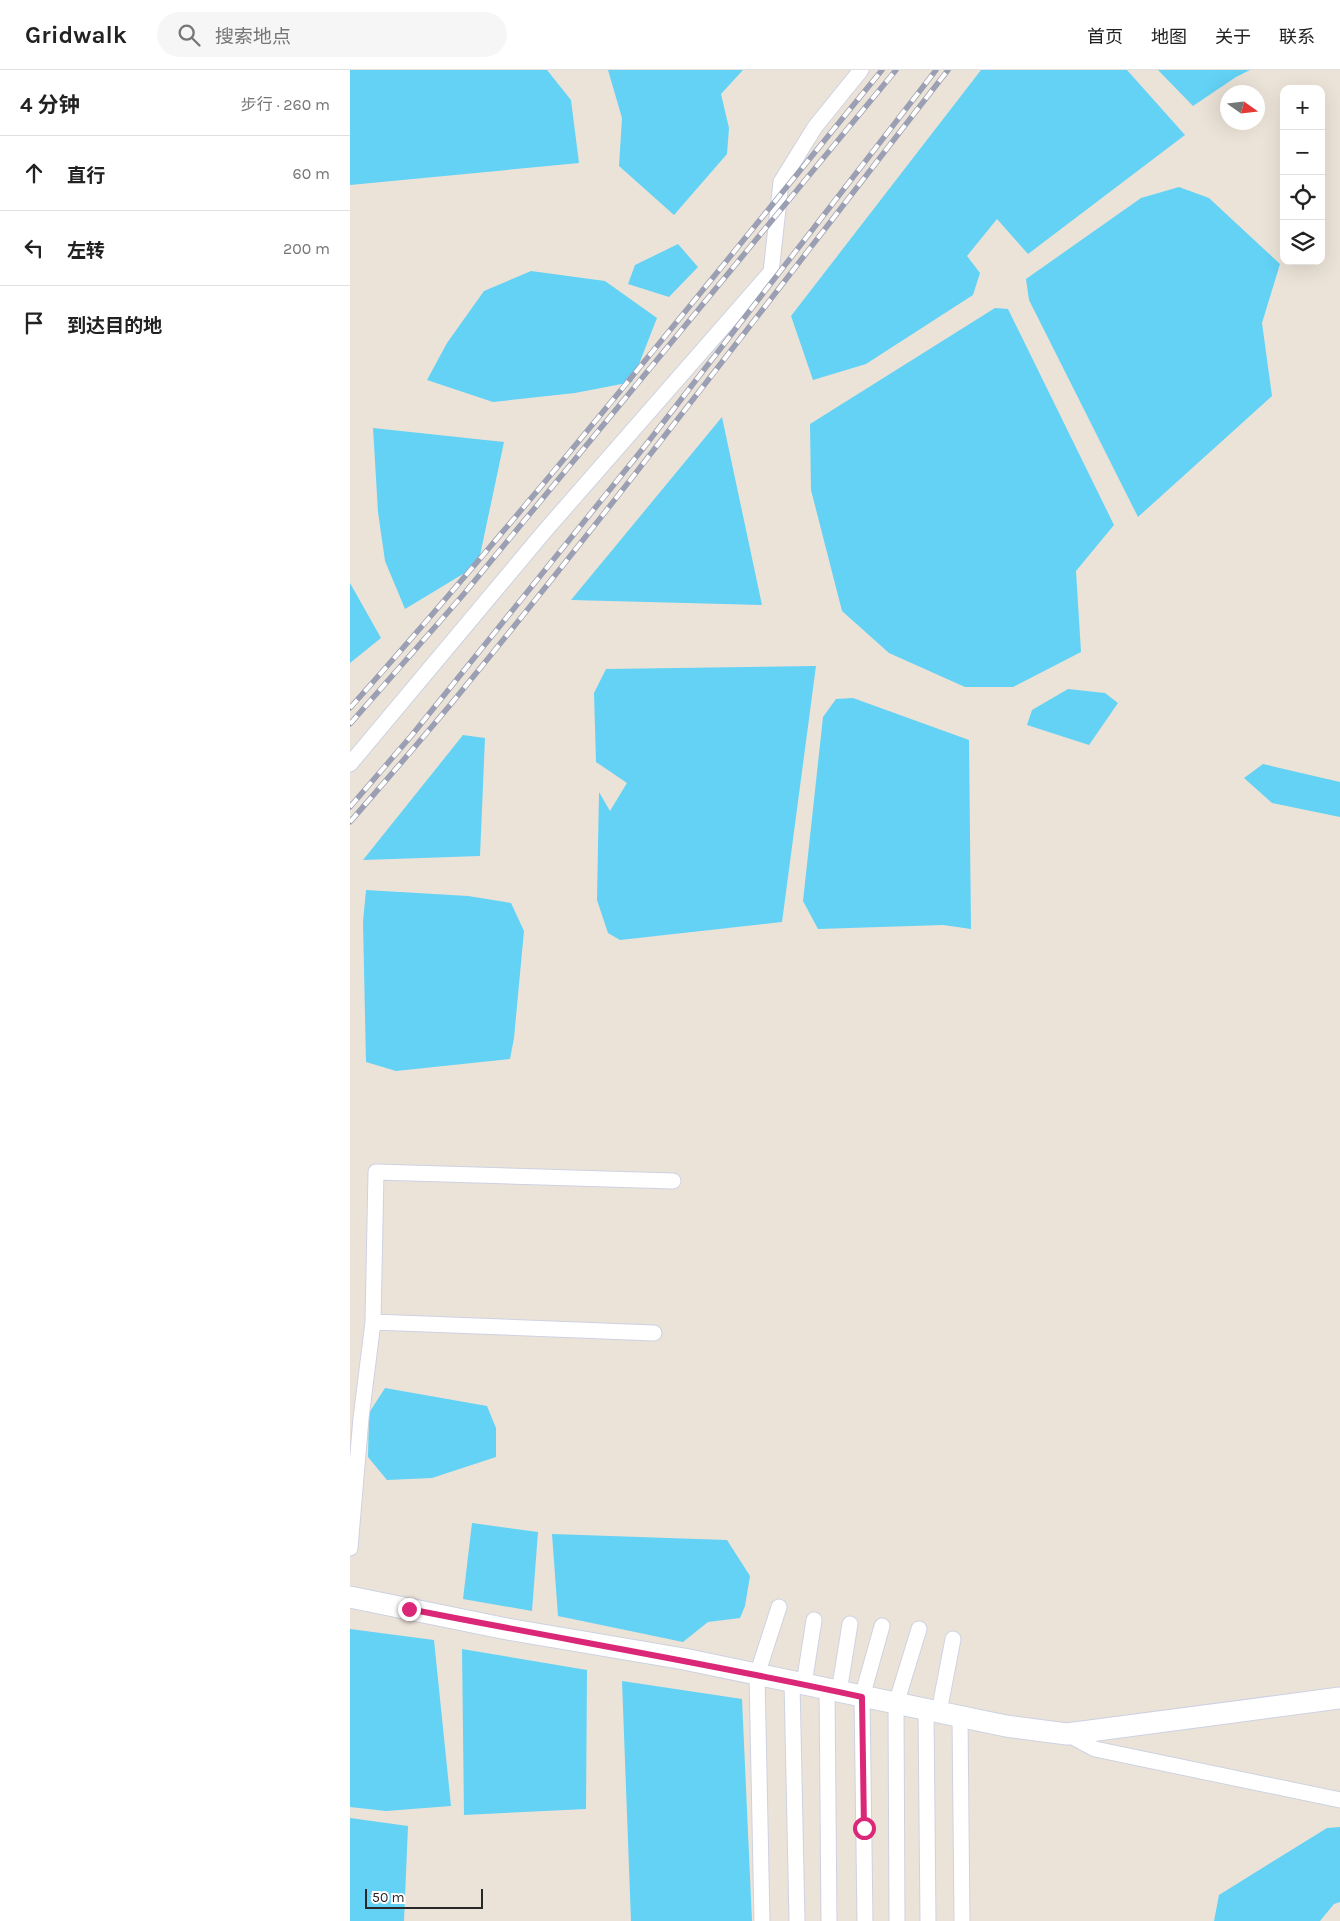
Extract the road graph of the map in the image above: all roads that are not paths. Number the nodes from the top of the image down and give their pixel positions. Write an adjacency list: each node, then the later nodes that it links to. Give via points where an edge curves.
1 (861, 70): 2 (street, via 816,127 781,182 771,272 544,532)
2 (350, 764)
3 (673, 1181): 4 (street, via 376,1172)
4 (373, 1322): 5 (street); 6 (street)
5 (654, 1333)
6 (350, 1548)
7 (350, 1597): 14 (main road)
8 (779, 1607): 14 (street)
9 (814, 1620): 15 (street)
10 (850, 1624): 16 (street)
11 (882, 1626): 17 (street)
12 (919, 1629): 19 (street)
13 (952, 1639): 20 (street)
14 (757, 1674): 15 (main road); 24 (street)
15 (798, 1683): 16 (main road); 25 (street)
16 (833, 1690): 17 (main road); 26 (street)
17 (862, 1697): 19 (main road); 27 (street)
18 (1340, 1698): 22 (main road)
19 (896, 1704): 20 (main road); 28 (street)
20 (932, 1711): 21 (main road); 29 (street)
21 (960, 1717): 22 (main road); 30 (street)
22 (1067, 1734): 23 (street, via 1096,1749)
23 (1340, 1800)
24 (762, 1921)
25 (797, 1921)
26 (829, 1921)
27 (865, 1921)
28 (897, 1921)
29 (928, 1921)
30 (962, 1921)

